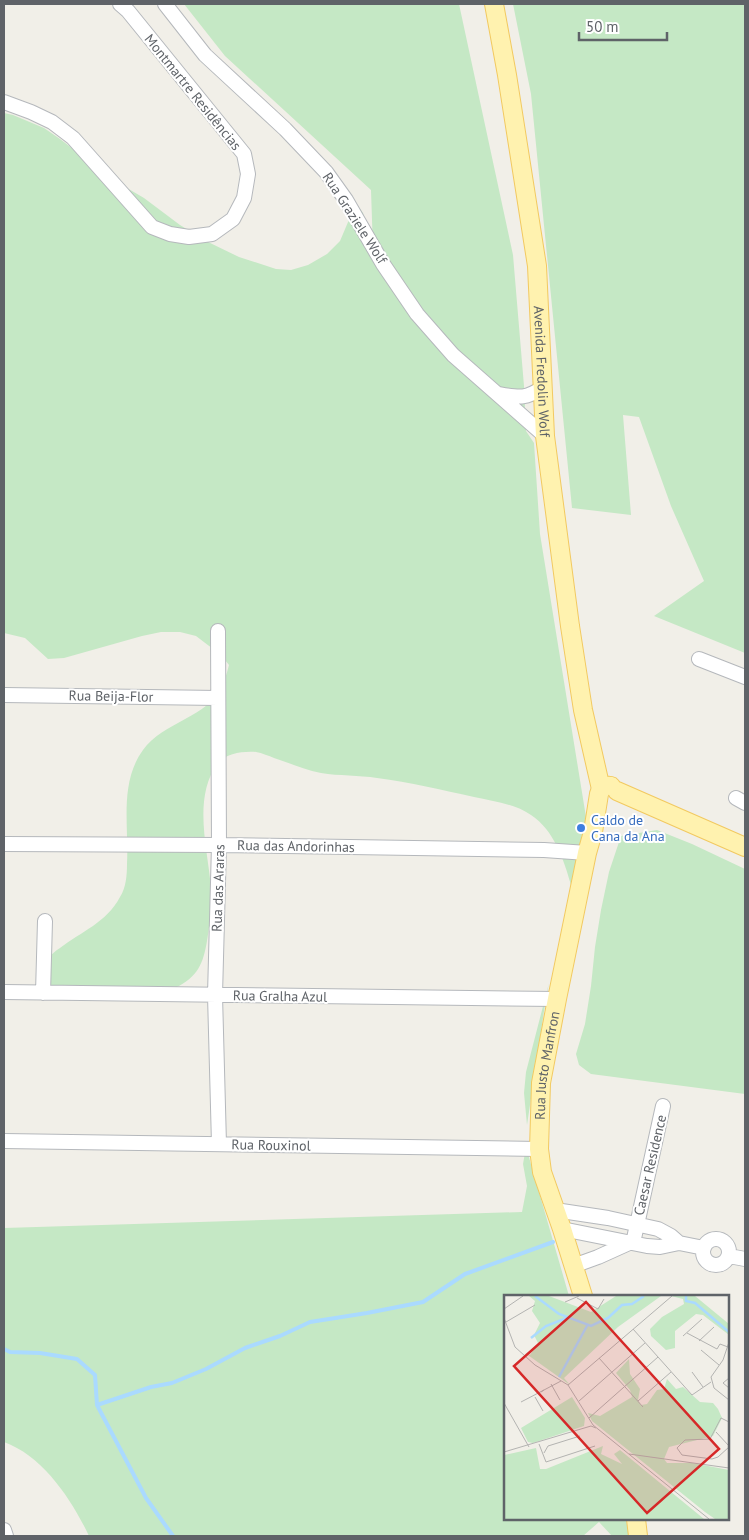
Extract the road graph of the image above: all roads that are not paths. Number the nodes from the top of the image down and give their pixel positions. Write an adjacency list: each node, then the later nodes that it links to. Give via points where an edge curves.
1 (165, 4): 6 (street, Rua Graziele Wolf, via 206,55 326,172 417,314 454,355)
2 (494, 4): 5 (main road, Avenida Fredolin Wolf, via 537,266)
3 (128, 6): 4 (street, Montmartre Residências, via 244,154 248,174 244,198 233,219 212,234 189,237 152,227 73,138 52,122)
4 (4, 102)
5 (542, 388): 6 (street, via 520,398); 7 (main road, Avenida Fredolin Wolf)
6 (498, 394): 7 (street, Rua Graziele Wolf)
7 (545, 436): 13 (main road, Avenida Fredolin Wolf, via 583,710)
8 (218, 631): 12 (street, Rua das Araras)
9 (699, 659): 10 (street)
10 (745, 677)
11 (4, 695): 12 (street, Rua Beija-Flor)
12 (218, 698): 15 (street, Rua das Araras)
13 (609, 795): 16 (main road, via 686,821); 17 (main road, Rua Justo Manfron)
14 (4, 844): 15 (street, Rua das Andorinhas)
15 (219, 845): 17 (street, Rua das Andorinhas); 21 (street, Rua das Araras)
16 (745, 847)
17 (587, 853): 22 (main road, Rua Justo Manfron)
18 (45, 921): 20 (street)
19 (4, 992): 20 (street, Rua Gralha Azul)
20 (43, 993): 21 (street, Rua Gralha Azul)
21 (215, 995): 22 (street, Rua Gralha Azul); 25 (street, Rua das Araras)
22 (557, 999): 26 (main road, Rua Justo Manfron, via 541,1083)
23 (663, 1106): 28 (street, Caesar Residence)
24 (4, 1141): 25 (street, Rua Rouxinol)
25 (219, 1144): 26 (street, Rua Rouxinol)
26 (539, 1149): 27 (main road, Rua Justo Manfron, via 542,1172)
27 (555, 1210): 28 (street, Caesar Residence); 29 (main road, Rua Justo Manfron)
28 (637, 1224): 30 (street, Caesar Residence); 31 (street, Caesar Residence, via 665,1232)
29 (562, 1229): 30 (street, Caesar Residence); 33 (main road, Rua Justo Manfron)
30 (631, 1243): 31 (street, Caesar Residence, via 660,1247); 33 (street)
31 (680, 1243): 32 (street, Caesar Residence, via 704,1248 712,1240 720,1240 727,1244 729,1256)
32 (745, 1259)
33 (574, 1266): 34 (main road, Rua Justo Manfron)
34 (583, 1295)
35 (636, 1520): 38 (main road)
36 (4, 1530): 37 (street)
37 (6, 1536)
38 (638, 1536)

